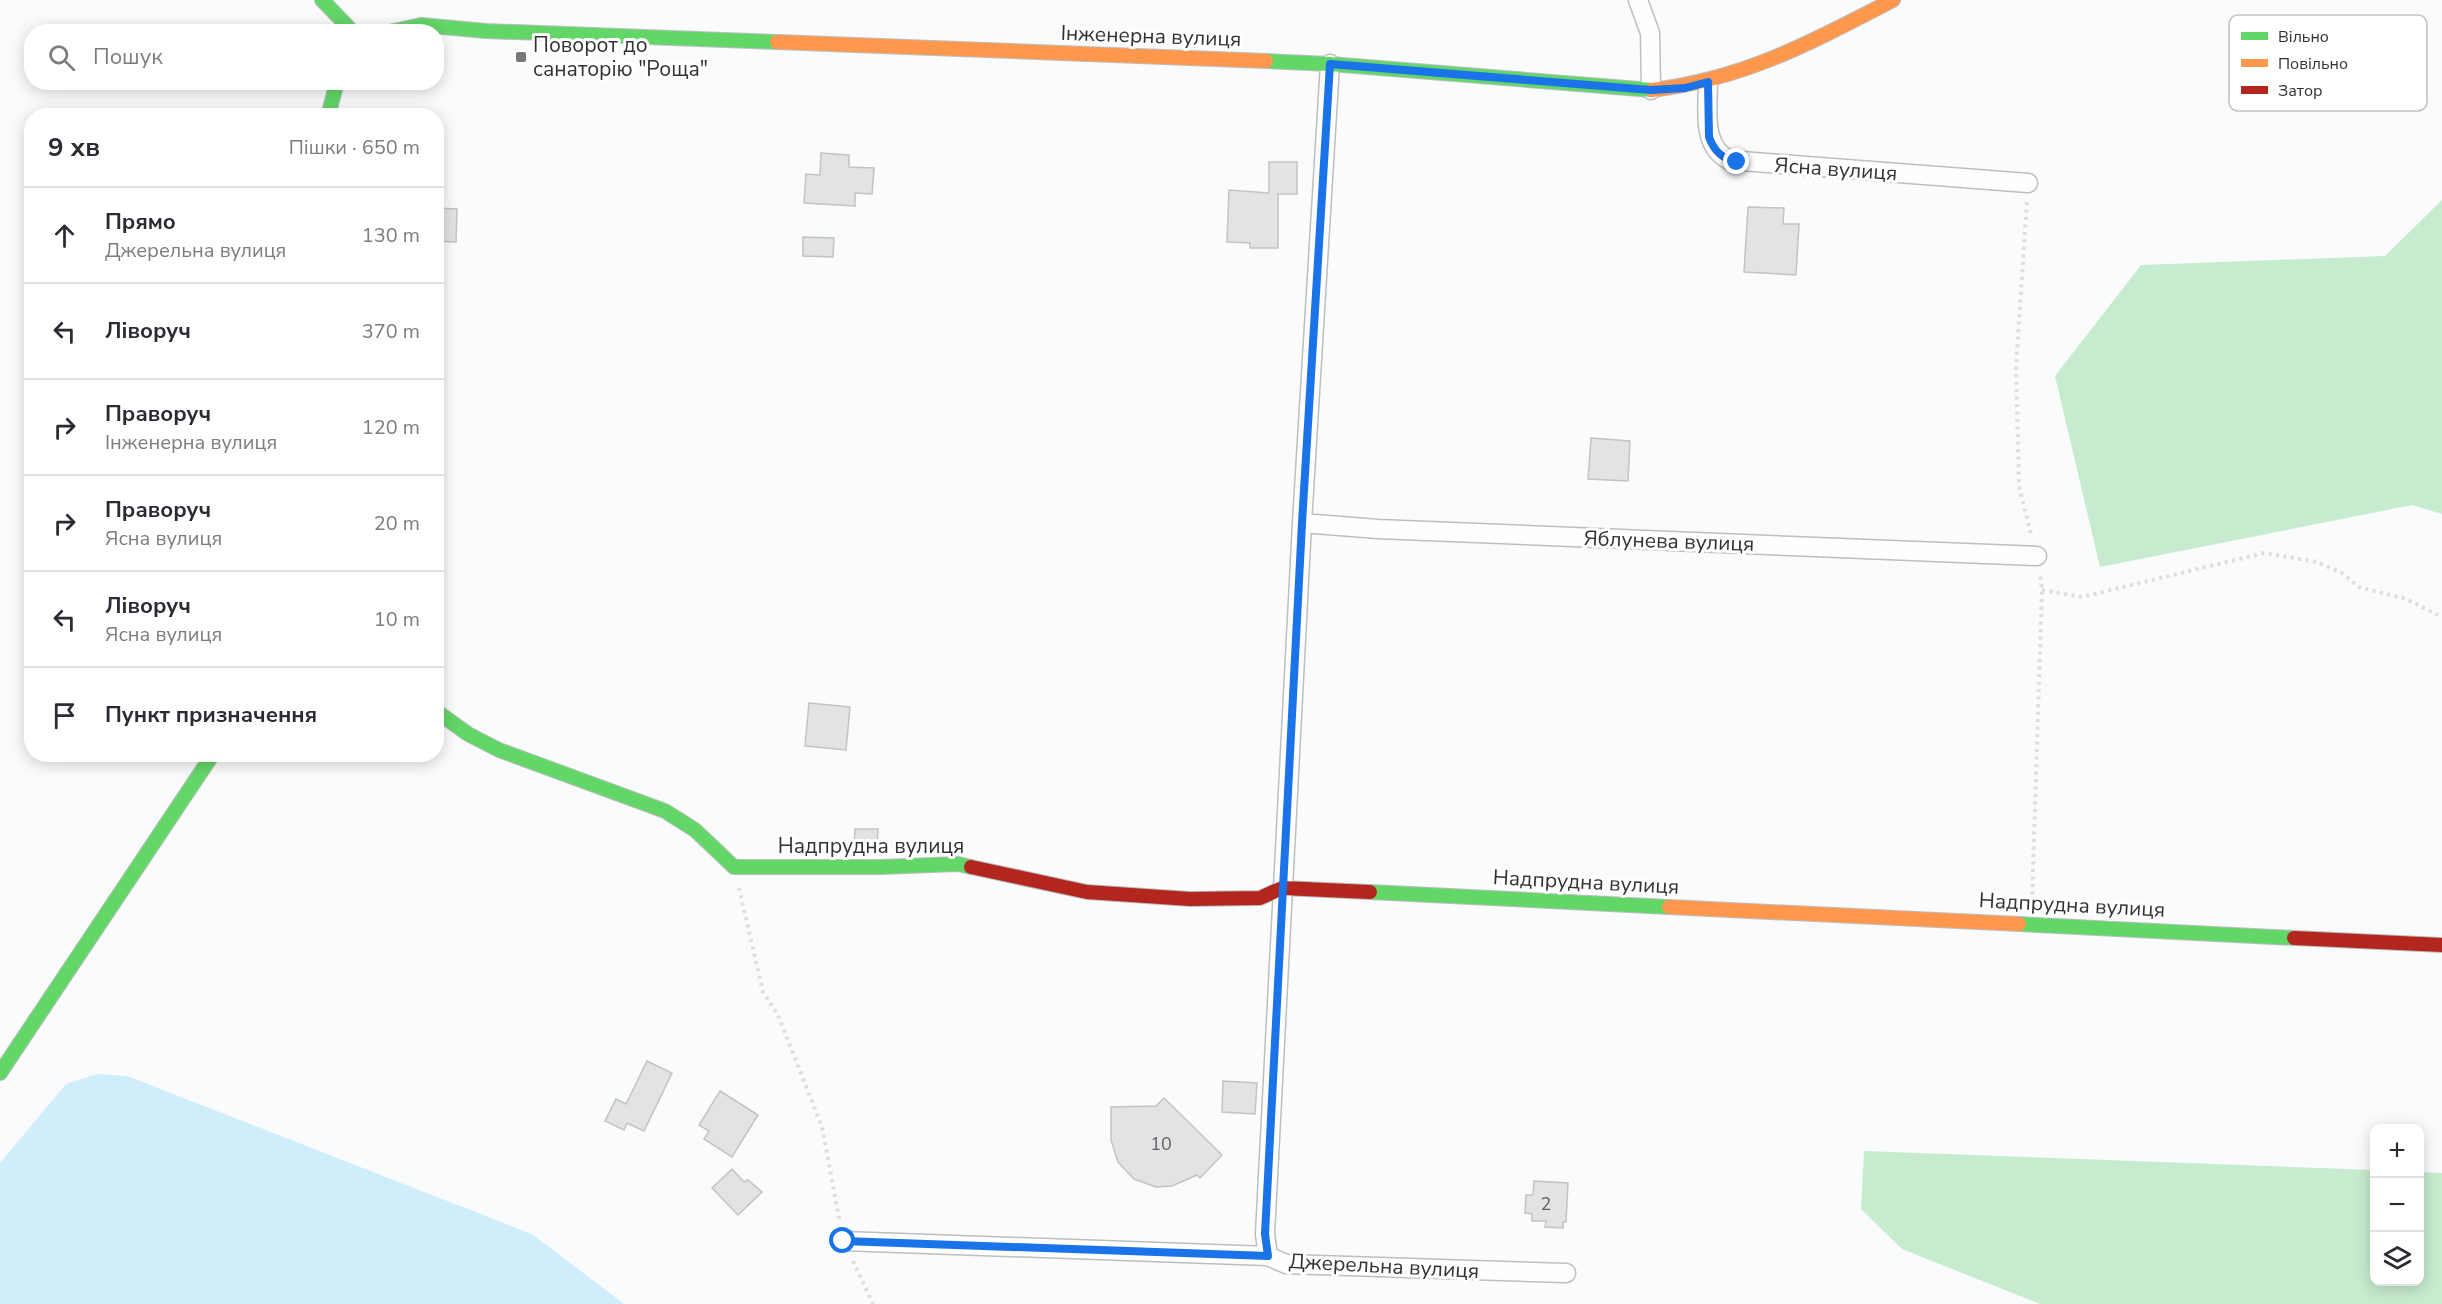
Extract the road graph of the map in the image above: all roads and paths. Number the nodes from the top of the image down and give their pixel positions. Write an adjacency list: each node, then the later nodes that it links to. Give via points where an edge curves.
1 (322, 0): 4 (street)
2 (1638, 0): 9 (street, via 1650,33)
3 (1893, 0): 7 (street, Інженерна вулиця, via 1780,58)
4 (345, 24)
5 (444, 27): 6 (street, Інженерна вулиця)
6 (1330, 64): 9 (street, Інженерна вулиця); 12 (street)
7 (1708, 82): 9 (street, Інженерна вулиця); 11 (street, Ясна вулиця, via 1709,137 1716,151 1729,160)
8 (335, 90): 10 (street)
9 (1651, 90)
10 (330, 108)
11 (2028, 183)
12 (1302, 523): 13 (street, Яблунева вулиця, via 1390,530); 19 (street)
13 (2037, 556)
14 (2042, 590): 15 (path, via 2082,597 2264,553 2317,562 2359,586 2406,599)
15 (2442, 617)
16 (444, 717): 18 (street, via 499,750 665,811 695,830)
17 (208, 762): 21 (street)
18 (734, 867): 19 (street, Надпрудна вулиця, via 958,864 1087,891 1190,899 1260,898); 22 (path, via 763,992 778,1015 822,1127)
19 (1282, 888): 20 (street, Надпрудна вулиця); 23 (street, via 1266,1222)
20 (2442, 945)
21 (0, 1073)
22 (843, 1241): 23 (street, Джерельна вулиця); 25 (path)
23 (1268, 1256): 24 (street, Джерельна вулиця, via 1286,1264)
24 (1566, 1273)
25 (873, 1304)

